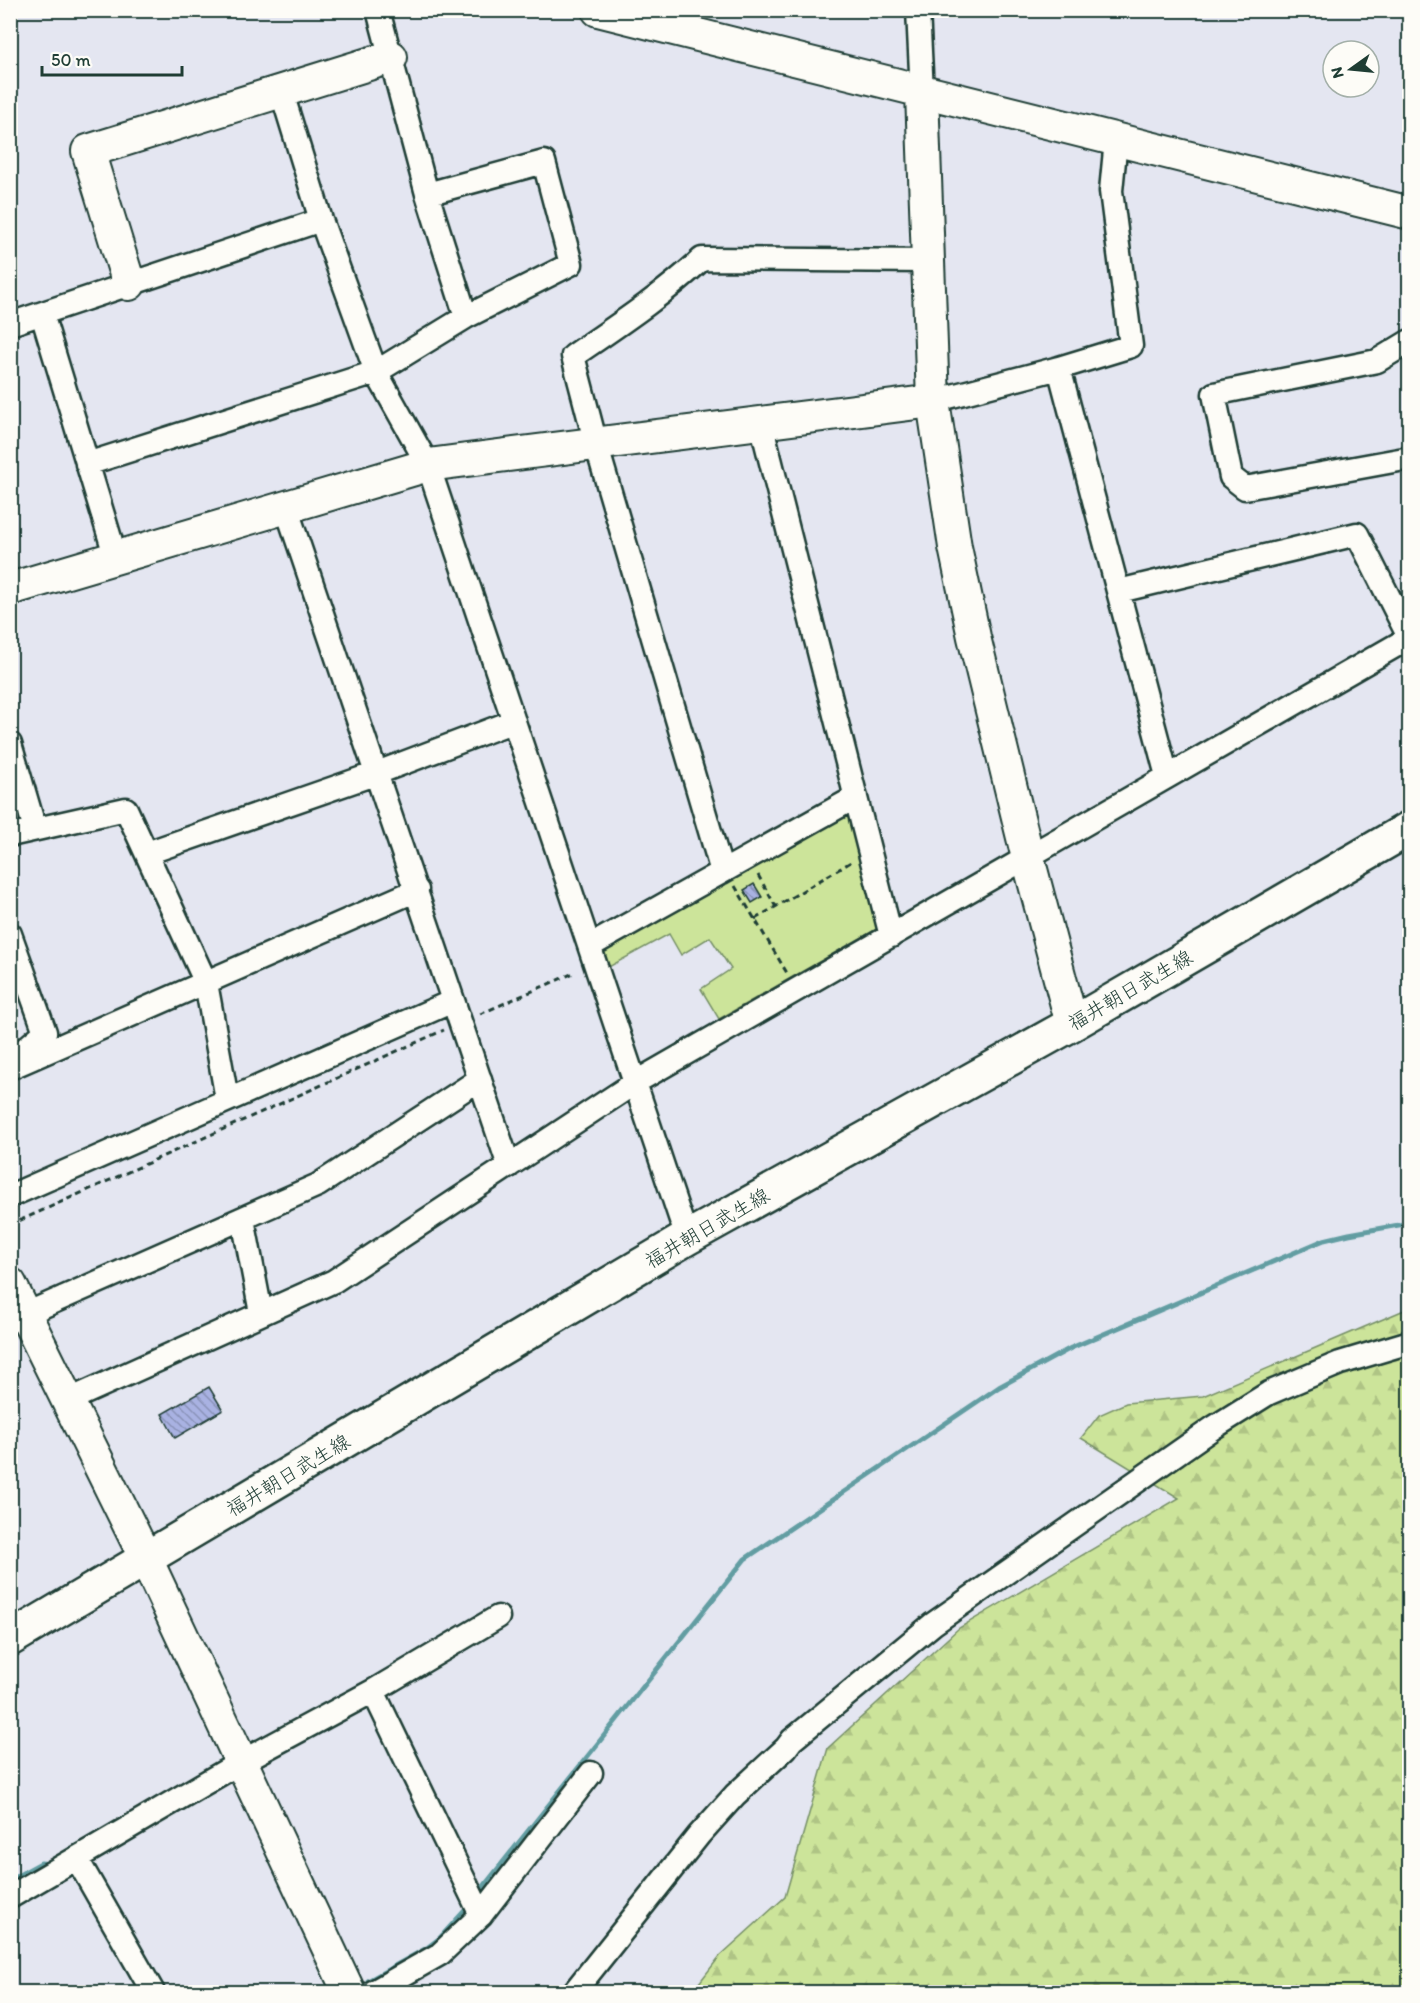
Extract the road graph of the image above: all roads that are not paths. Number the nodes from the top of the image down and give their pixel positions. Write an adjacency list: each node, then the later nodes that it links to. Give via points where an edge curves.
1 (378, 10): 4 (street)
2 (598, 10): 6 (street)
3 (918, 10): 6 (street)
4 (391, 57): 5 (street); 8 (street)
5 (281, 90): 10 (street); 12 (street, via 88,151)
6 (922, 93): 7 (street); 11 (street)
7 (1116, 140): 9 (street); 17 (street, via 1111,191 1131,346)
8 (427, 194): 14 (street); 14 (street, via 544,162 571,264)
9 (1409, 214)
10 (321, 220): 12 (street); 18 (street)
11 (927, 261): 19 (street); 21 (street, via 702,259 640,311 573,356)
12 (129, 285): 13 (street)
13 (42, 314): 15 (street); 23 (street)
14 (466, 317): 18 (street)
15 (10, 324)
16 (1410, 340): 22 (street, via 1377,361 1214,394 1231,477 1245,488)
17 (1059, 368): 19 (street); 28 (street)
18 (376, 372): 23 (street); 24 (street)
19 (933, 401): 20 (street); 39 (street, via 963,592)
20 (761, 423): 21 (street); 34 (street)
21 (596, 444): 24 (street); 40 (street)
22 (1410, 458)
23 (87, 464): 26 (street)
24 (428, 465): 25 (street); 30 (street)
25 (286, 507): 26 (street); 32 (street)
26 (116, 558): 27 (street)
27 (10, 589)
28 (1119, 591): 29 (street, via 1357,534); 33 (street)
29 (1409, 639): 33 (street)
30 (513, 722): 32 (street); 44 (street)
31 (10, 744): 36 (street)
32 (377, 773): 38 (street); 41 (street)
33 (1167, 776): 39 (street)
34 (856, 797): 40 (street, via 748,858); 43 (street)
35 (1410, 828): 47 (main road, 福井朝日武生線)
36 (34, 829): 37 (street); 38 (street, via 126,809)
37 (10, 835)
38 (147, 853): 45 (street)
39 (1028, 858): 43 (street); 47 (street)
40 (728, 878): 44 (street)
41 (417, 890): 45 (street); 46 (street)
42 (10, 934): 48 (street, via 45,1032)
43 (891, 936): 51 (street)
44 (593, 955): 51 (street)
45 (206, 983): 49 (street); 52 (street)
46 (453, 1000): 50 (street); 52 (street)
47 (1072, 1024): 56 (main road, 福井朝日武生線)
48 (10, 1061)
49 (10, 1068)
50 (480, 1079): 53 (street); 55 (street, via 318,1185)
51 (636, 1082): 53 (street); 56 (street)
52 (227, 1099): 54 (street)
53 (509, 1166): 58 (street, via 334,1281)
54 (10, 1196)
55 (243, 1219): 58 (street); 59 (street)
56 (687, 1238): 62 (main road, 福井朝日武生線)
57 (10, 1284): 59 (street)
58 (261, 1313): 61 (street)
59 (18, 1318): 61 (street)
60 (1410, 1342): 74 (street, via 1340,1363 1269,1393 933,1624 792,1740 735,1794)
61 (67, 1401): 62 (street)
62 (146, 1559): 64 (main road, 福井朝日武生線); 66 (street)
63 (498, 1617): 65 (street)
64 (10, 1639)
65 (373, 1691): 66 (street); 70 (street)
66 (241, 1762): 68 (street); 72 (street)
67 (591, 1773): 70 (street)
68 (77, 1859): 69 (street); 71 (street)
69 (10, 1897)
70 (481, 1915): 73 (street, via 440,1954)
71 (153, 1992)
72 (349, 1992)
73 (373, 1992)
74 (574, 1992)

